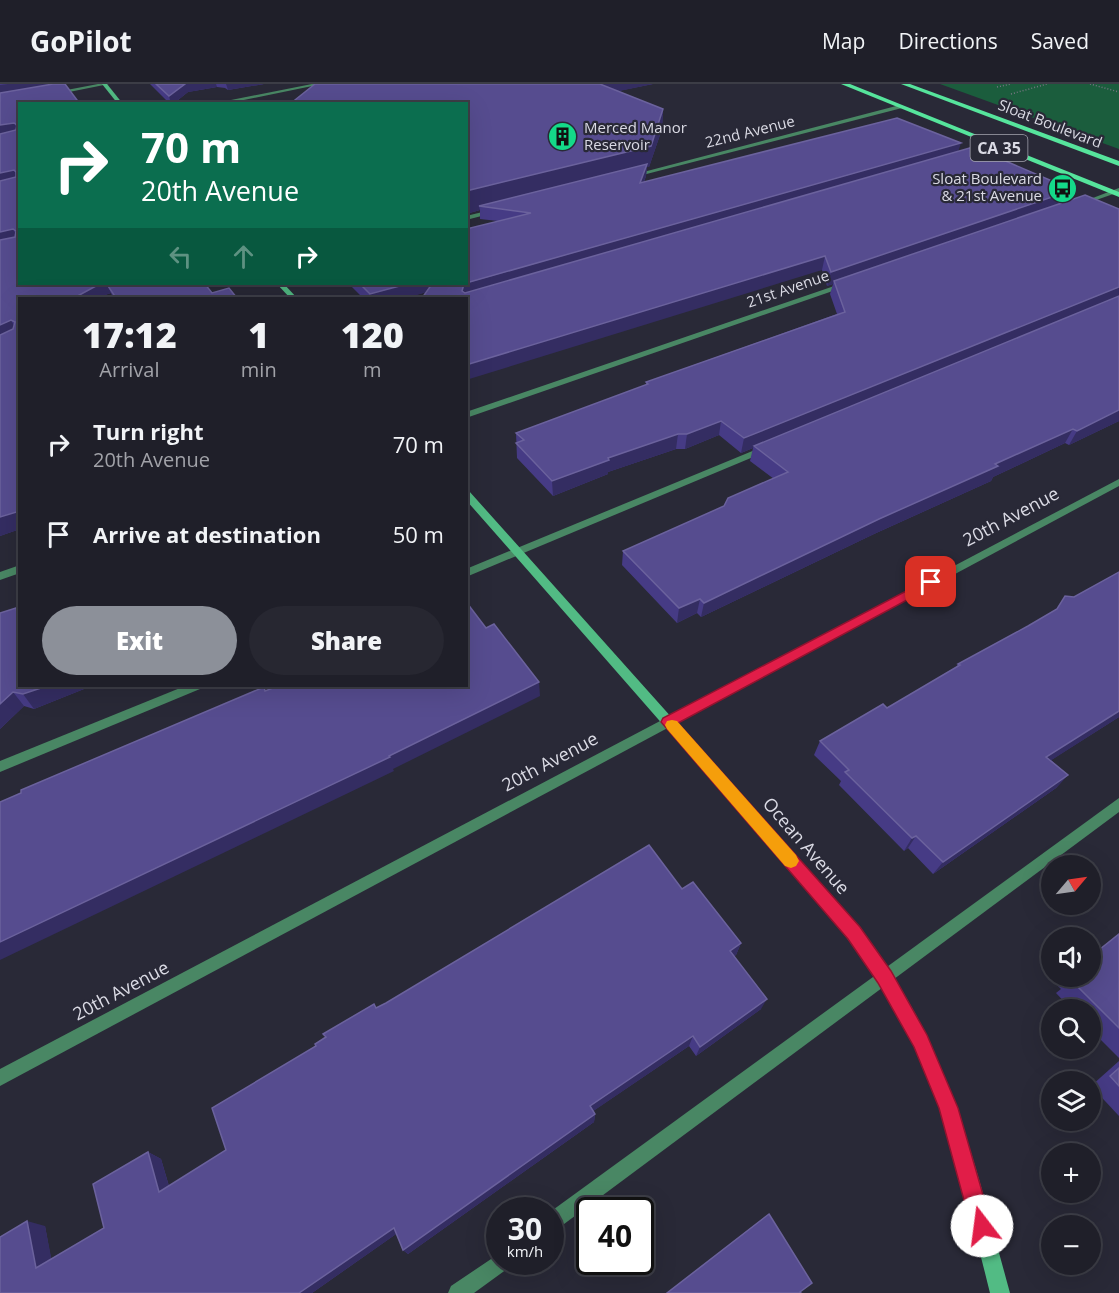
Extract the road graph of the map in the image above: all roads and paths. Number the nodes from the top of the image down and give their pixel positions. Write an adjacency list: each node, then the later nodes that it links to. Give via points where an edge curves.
1 (105, 84): 7 (street); 8 (street)
2 (320, 84): 9 (street)
3 (844, 84): 10 (main road, CA 35)
4 (904, 84): 13 (main road, Sloat Boulevard / CA 35)
5 (1091, 84): 6 (path)
6 (1119, 92)
7 (43, 95)
8 (119, 102)
9 (224, 102)
10 (900, 107): 11 (main road, CA 35); 14 (street, 22nd Avenue)
11 (999, 147): 12 (street); 15 (main road, CA 35)
12 (956, 160)
13 (1119, 164)
14 (626, 177)
15 (1117, 193): 16 (street)
16 (1068, 208)
17 (501, 209): 18 (street)
18 (468, 217)
19 (853, 282): 24 (street, 21st Avenue)
20 (150, 285): 22 (street)
21 (281, 285): 23 (street)
22 (110, 297)
23 (293, 297)
24 (468, 414)
25 (780, 442): 28 (street)
26 (1119, 482): 33 (street, 20th Avenue)
27 (468, 495): 28 (street, Ocean Avenue)
28 (518, 551): 30 (street); 33 (street, Ocean Avenue)
29 (18, 570): 31 (street)
30 (468, 572)
31 (0, 576)
32 (194, 687): 34 (street)
33 (668, 722): 36 (street, Ocean Avenue, via 854,933); 37 (street, 20th Avenue)
34 (0, 767)
35 (1119, 804): 36 (street)
36 (885, 977): 38 (street); 41 (street, Ocean Avenue, via 921,1041 948,1108)
37 (0, 1078)
38 (564, 1214)
39 (486, 1272): 40 (street)
40 (458, 1293)
41 (1000, 1293)

